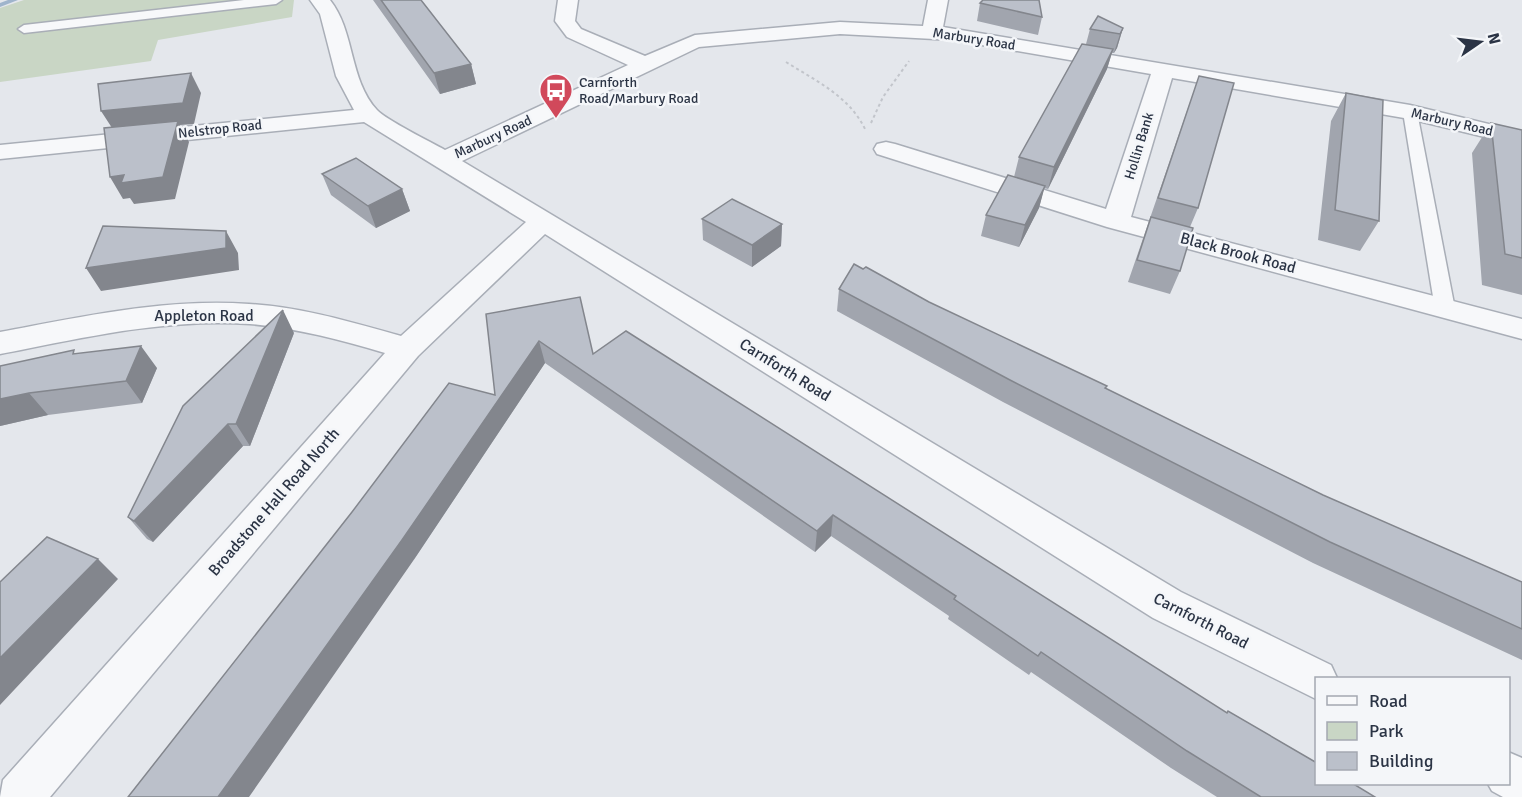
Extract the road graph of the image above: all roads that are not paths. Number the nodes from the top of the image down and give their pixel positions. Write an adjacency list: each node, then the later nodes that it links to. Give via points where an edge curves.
1 (276, 0): 5 (lane)
2 (320, 0): 10 (street, via 330,13 347,76)
3 (568, 0): 7 (street, via 565,21 574,33)
4 (938, 0): 6 (street)
5 (24, 29)
6 (932, 33): 7 (street, Marbury Road, via 840,28 695,41); 8 (street, Marbury Road, via 953,33)
7 (647, 65): 14 (street, Marbury Road)
8 (1163, 71): 9 (street, Marbury Road); 15 (street, Hollin Bank)
9 (1410, 112): 11 (street, Marbury Road); 17 (lane)
10 (368, 115): 13 (street, Nelstrop Road); 14 (street, Carnforth Road)
11 (1522, 139)
12 (886, 149): 15 (street, Black Brook Road)
13 (0, 152)
14 (444, 160): 16 (street, Carnforth Road)
15 (1116, 220): 17 (street, Black Brook Road)
16 (542, 222): 20 (street, Broadstone Hall Road North); 21 (street, Carnforth Road, via 1167,605)
17 (1445, 309): 18 (street, Black Brook Road)
18 (1522, 329)
19 (0, 343): 20 (street, Appleton Road, via 144,316 250,314 328,327)
20 (407, 348): 22 (street, Broadstone Hall Road North)
21 (1315, 678)
22 (20, 797)

